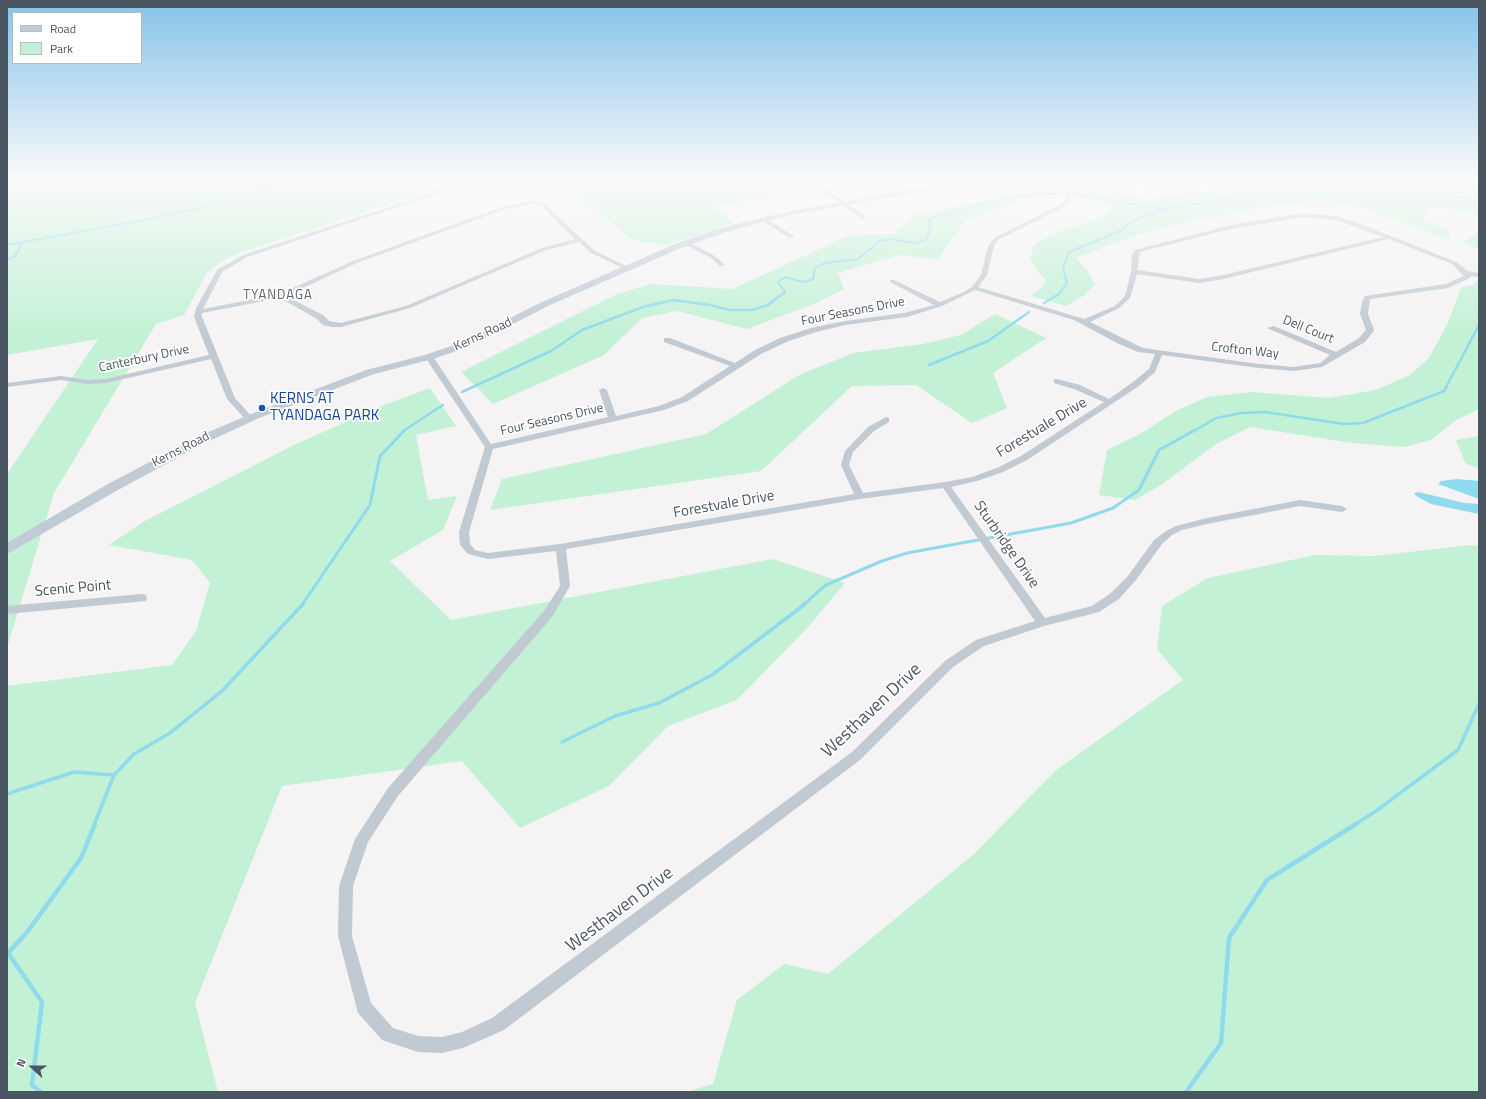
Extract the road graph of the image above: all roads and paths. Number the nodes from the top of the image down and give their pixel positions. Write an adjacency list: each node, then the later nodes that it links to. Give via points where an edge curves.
1 (326, 230): 22 (street, via 233,262 215,276)
2 (443, 230): 20 (street, via 355,262)
3 (570, 230): 11 (street)
4 (723, 230): 12 (street, Kerns Road)
5 (781, 230): 9 (street)
6 (1013, 230): 19 (street, Four Seasons Drive, via 996,239 984,275)
7 (1218, 230): 15 (street, via 1137,250)
8 (1373, 230): 10 (street)
9 (792, 237)
10 (1390, 237): 15 (street, via 1219,278 1199,280); 16 (street, via 1454,263)
11 (580, 240): 14 (street, via 593,252); 20 (street, via 530,254 408,307 341,325 332,325)
12 (686, 243): 13 (street, via 713,256); 14 (street, Kerns Road)
13 (722, 265)
14 (627, 268): 29 (street, Kerns Road, via 544,304 476,340)
15 (1134, 272): 23 (street, via 1128,297 1117,307)
16 (1466, 273): 17 (street); 27 (street, Crofton Way, via 1468,277 1448,286 1367,297 1364,314 1370,330 1362,340)
17 (1479, 275)
18 (892, 281): 21 (street)
19 (974, 288): 21 (street, Four Seasons Drive); 23 (street, Crofton Way)
20 (281, 296): 22 (street)
21 (940, 305): 30 (street, Four Seasons Drive, via 904,315 814,330 777,343)
22 (199, 312): 28 (street, via 199,323)
23 (1086, 321): 26 (street, Crofton Way, via 1120,341 1141,350)
24 (1271, 328): 27 (street, Dell Court)
25 (667, 340): 30 (street)
26 (1159, 353): 27 (street, Crofton Way, via 1294,369 1322,365); 34 (street, Forestvale Drive, via 1152,370)
27 (1336, 355)
28 (214, 356): 32 (street, Canterbury Drive, via 106,381 88,382 61,378); 35 (street, via 232,399)
29 (429, 357): 35 (street, Kerns Road, via 370,372); 38 (street)
30 (736, 366): 36 (street, Four Seasons Drive, via 685,399 661,408)
31 (1056, 381): 34 (street, via 1077,387)
32 (7, 385)
33 (603, 390): 36 (street)
34 (1110, 402): 39 (street, Forestvale Drive, via 1024,458 974,479)
35 (250, 418): 43 (street, Kerns Road, via 164,458)
36 (614, 419): 38 (street, Four Seasons Drive)
37 (886, 420): 40 (street, via 871,429 849,451 845,465)
38 (489, 447): 42 (street, Forestvale Drive, via 464,532 465,545 472,552 488,556)
39 (945, 485): 40 (street, Forestvale Drive); 46 (street, Sturbridge Drive)
40 (860, 496): 42 (street, Forestvale Drive)
41 (1342, 509): 46 (street, Westhaven Drive, via 1300,503 1179,528 1158,542 1132,578 1115,596 1095,609)
42 (560, 547): 46 (street, Westhaven Drive, via 565,586 548,614 393,792 362,839 346,886 346,936 364,1007 388,1034 418,1044 442,1045 463,1040 498,1024 856,756 949,664 980,643)
43 (7, 549)
44 (142, 598): 45 (street, Scenic Point)
45 (7, 610)
46 (1042, 623)

